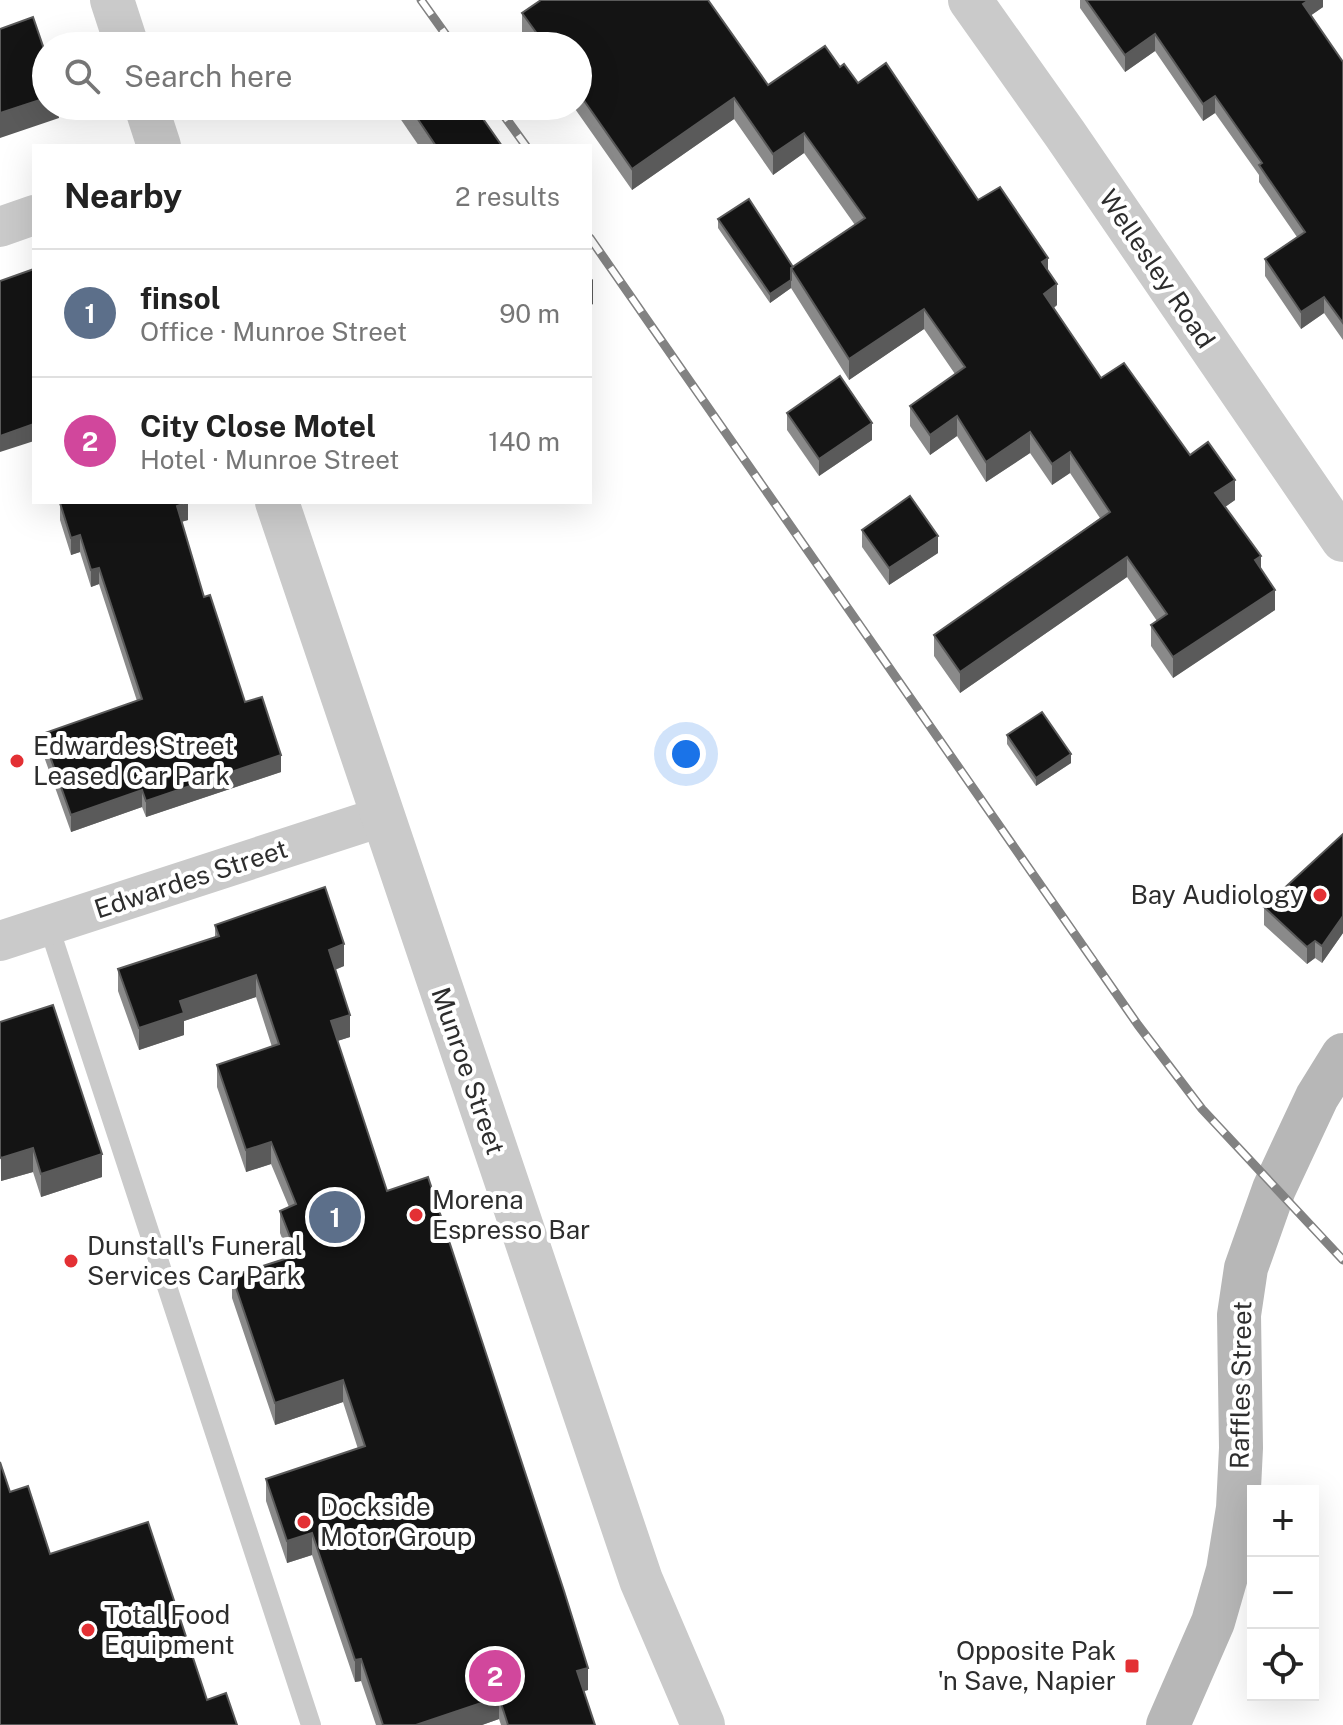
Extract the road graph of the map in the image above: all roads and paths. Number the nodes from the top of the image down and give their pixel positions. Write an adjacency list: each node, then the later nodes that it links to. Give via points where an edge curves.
1 (112, 0): 3 (street)
2 (970, 0): 9 (street, Wellesley Road)
3 (122, 32)
4 (151, 120): 5 (street)
5 (158, 144)
6 (32, 216): 7 (street)
7 (0, 227)
8 (278, 504): 10 (street, Munroe Street)
9 (1343, 540)
10 (381, 817): 11 (street, Edwardes Street); 15 (street, Munroe Street, via 641,1580)
11 (48, 924): 12 (street, Edwardes Street); 14 (lane)
12 (0, 941)
13 (1343, 1055): 16 (main road, Raffles Street, via 1274,1189 1246,1268 1239,1315 1238,1508 1213,1622)
14 (311, 1725)
15 (703, 1725)
16 (1168, 1725)

